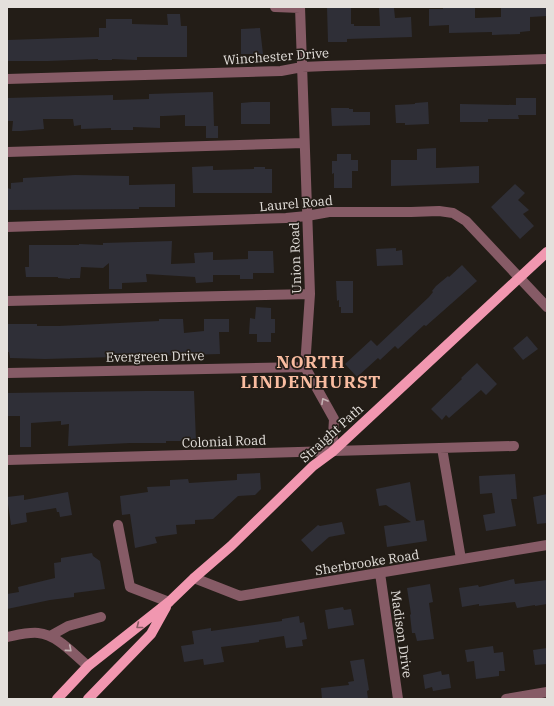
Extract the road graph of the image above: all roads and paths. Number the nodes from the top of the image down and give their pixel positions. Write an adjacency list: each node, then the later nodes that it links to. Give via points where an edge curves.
1 (275, 7): 2 (street)
2 (300, 7): 4 (street, Union Road)
3 (547, 59): 4 (street, Winchester Drive)
4 (302, 67): 5 (street, Winchester Drive, via 281,71); 6 (street, Union Road)
5 (7, 79)
6 (304, 143): 7 (street); 8 (street, Union Road)
7 (7, 152)
8 (307, 216): 9 (street, Laurel Road); 11 (street, Laurel Road, via 329,212 453,213 466,221); 12 (street, Union Road)
9 (7, 228)
10 (547, 252): 11 (main road, Straight Path)
11 (520, 277): 14 (street, Laurel Road); 19 (main road, Straight Path)
12 (310, 294): 13 (street); 15 (street, Union Road)
13 (7, 301)
14 (547, 308)
15 (305, 367): 16 (street, Evergreen Drive); 19 (street, one-way to 15, via 334,419)
16 (7, 373)
17 (514, 446): 18 (street, Colonial Road)
18 (442, 448): 19 (street, Colonial Road); 23 (street)
19 (332, 452): 20 (street, Colonial Road); 25 (main road, Straight Path, via 313,466 232,546)
20 (7, 460)
21 (118, 525): 26 (street, via 130,587)
22 (547, 545): 23 (street, Sherbrooke Road)
23 (461, 559): 24 (street, Sherbrooke Road)
24 (380, 573): 25 (street, Sherbrooke Road, via 240,596); 36 (street, Madison Drive)
25 (194, 578): 26 (main road, Straight Path)
26 (169, 602): 30 (main road, Straight Path, one-way to 30); 31 (main road, Straight Path, via 151,634)
27 (100, 617): 28 (street, via 68,626)
28 (50, 636): 29 (street, via 37,632); 30 (street, one-way to 30)
29 (7, 637)
30 (88, 666): 33 (main road, Straight Path)
31 (109, 676): 34 (main road, Straight Path); 35 (main road)
32 (547, 692): 37 (street)
33 (57, 699)
34 (88, 699)
35 (96, 699)
36 (398, 699)
37 (506, 699)

